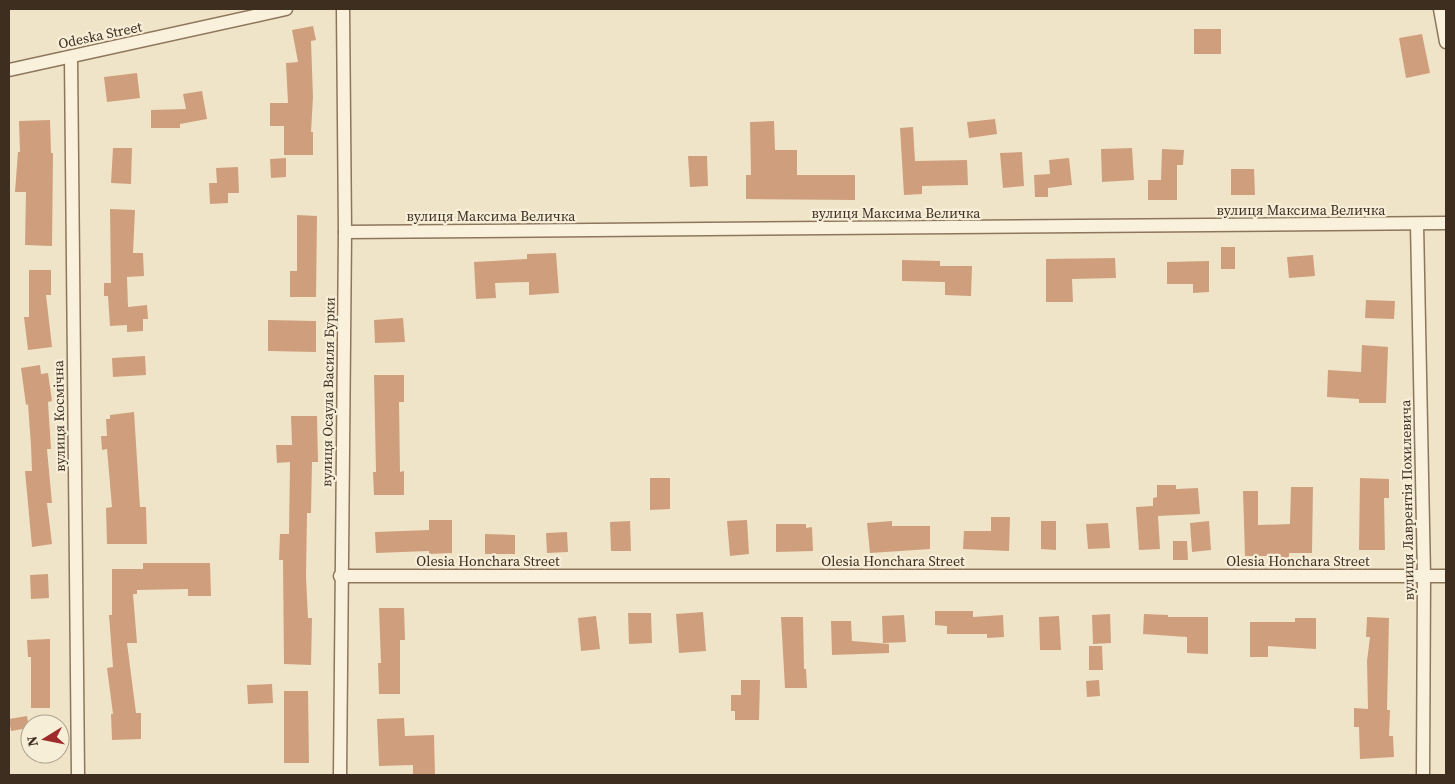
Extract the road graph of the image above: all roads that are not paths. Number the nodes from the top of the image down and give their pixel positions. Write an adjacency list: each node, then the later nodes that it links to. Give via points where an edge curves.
1 (286, 9): 5 (street, Odeska Street)
2 (343, 9): 9 (street, вулиця Осаула Василя Бурки)
3 (1440, 9): 4 (street)
4 (1446, 42)
5 (71, 57): 6 (street, Odeska Street); 13 (street, вулиця Космічна)
6 (9, 70)
7 (1446, 223): 8 (street, вулиця Максима Величка)
8 (1417, 224): 9 (street, вулиця Максима Величка); 11 (street, вулиця Лаврентія Похилевича)
9 (345, 232): 10 (street, вулиця Осаула Василя Бурки)
10 (340, 576): 11 (street, Olesia Honchara Street); 14 (street, вулиця Осаула Василя Бурки)
11 (1424, 576): 12 (street, Olesia Honchara Street); 15 (street, вулиця Лаврентія Похилевича)
12 (1446, 576)
13 (78, 775)
14 (340, 775)
15 (1422, 775)

